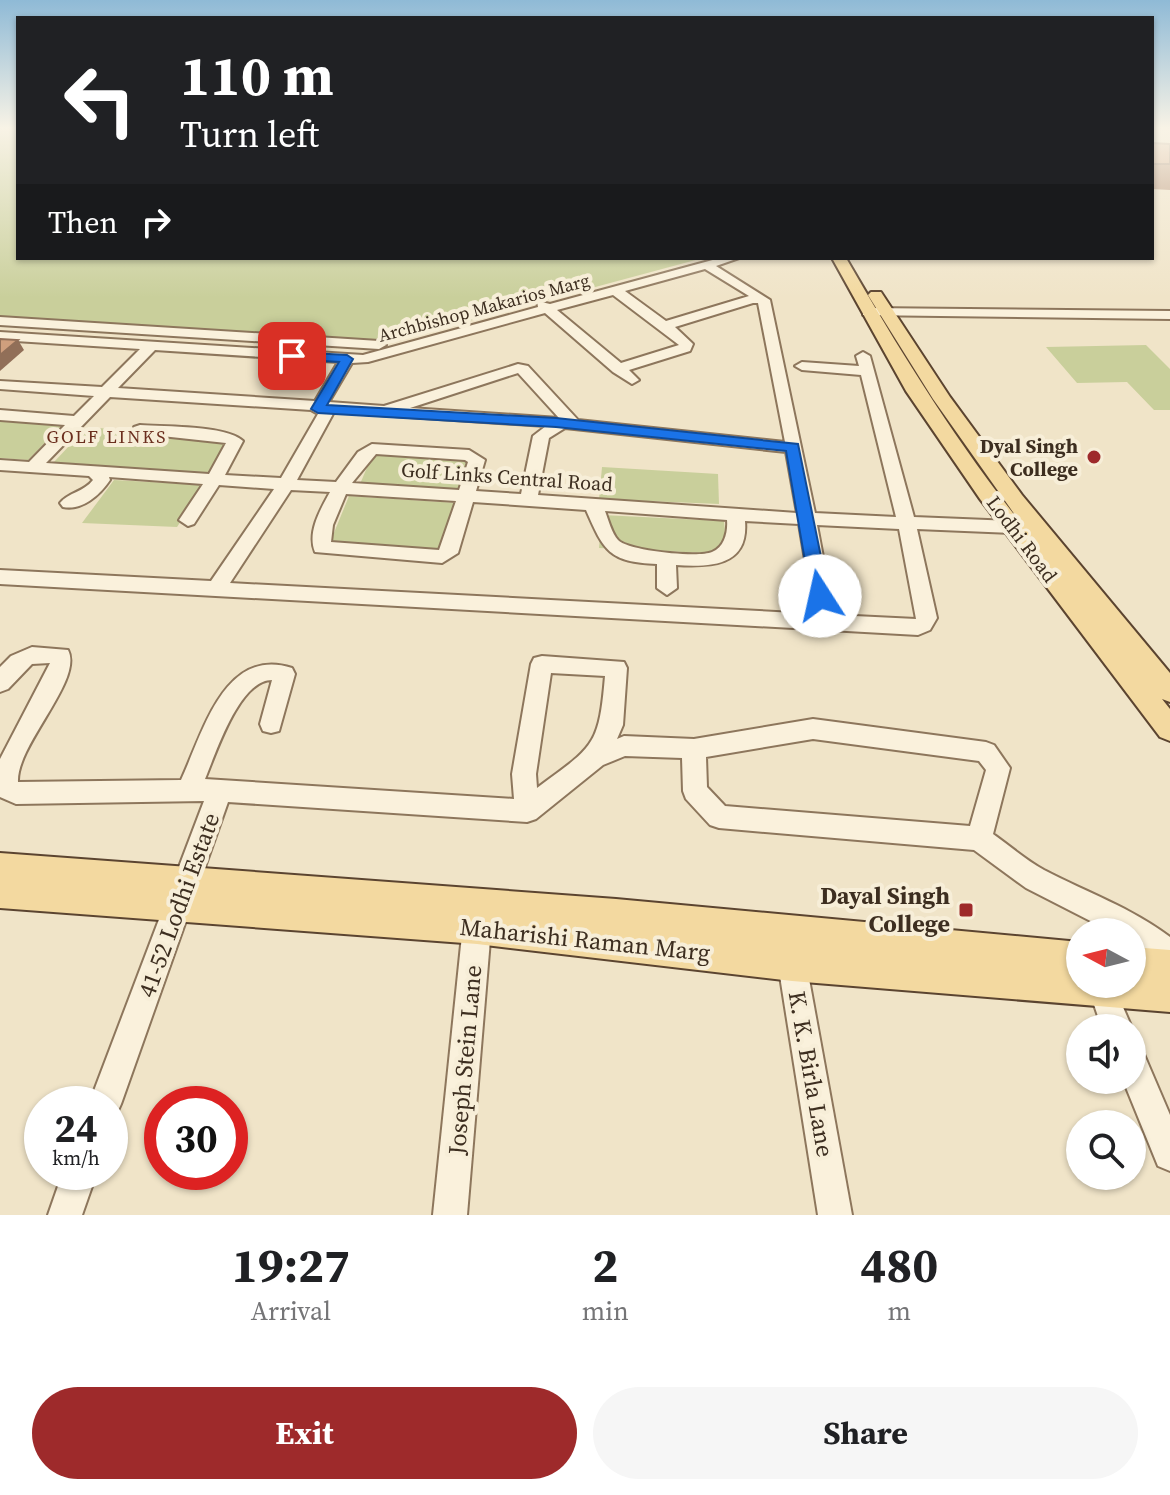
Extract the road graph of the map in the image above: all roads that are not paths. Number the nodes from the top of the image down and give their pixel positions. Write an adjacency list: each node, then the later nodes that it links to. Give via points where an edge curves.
1 (842, 261): 7 (main road, Lodhi Road)
2 (710, 262): 3 (street, Archbishop Makarios Marg); 4 (street); 5 (street, Archbishop Makarios Marg)
3 (615, 290): 5 (street, Archbishop Makarios Marg); 10 (street)
4 (761, 298): 10 (street); 26 (street, via 767,304)
5 (544, 307): 8 (street, Archbishop Makarios Marg, via 371,346); 13 (street, Archbishop Makarios Marg, via 376,356); 15 (street)
6 (1170, 315): 7 (street)
7 (880, 317): 9 (street); 41 (main road, Lodhi Road, via 915,391); 48 (main road, Lodhi Road, via 1008,493)
8 (0, 321)
9 (1170, 322)
10 (664, 326): 15 (street, via 686,347)
11 (0, 336): 12 (street, Archbishop Makarios Marg)
12 (152, 345): 13 (street, Archbishop Makarios Marg); 18 (street)
13 (347, 359): 19 (street)
14 (802, 366): 40 (street, via 865,364)
15 (618, 369): 16 (street)
16 (632, 380)
17 (0, 385): 18 (street)
18 (106, 393): 19 (street); 22 (street)
19 (323, 409): 20 (street); 31 (street)
20 (379, 412): 23 (street, via 518,368); 25 (street)
21 (0, 415): 22 (street)
22 (78, 421): 28 (street)
23 (567, 424): 25 (street); 26 (street); 34 (street, via 541,436)
24 (140, 430): 30 (street, via 231,438 234,446)
25 (429, 433): 32 (street, via 368,450); 33 (street, via 475,457)
26 (793, 448): 38 (street)
27 (0, 465): 28 (street, Golf Links Central Road)
28 (33, 467): 29 (street, Golf Links Central Road)
29 (95, 472): 30 (street, Golf Links Central Road); 35 (street, via 102,480 99,487)
30 (214, 480): 31 (street, Golf Links Central Road); 39 (street)
31 (285, 486): 32 (street, Golf Links Central Road); 45 (street)
32 (340, 489): 33 (street, Golf Links Central Road); 33 (street, via 321,532 322,548 329,550 442,557 449,553)
33 (466, 497): 34 (street, Golf Links Central Road)
34 (528, 501): 36 (street, Golf Links Central Road)
35 (69, 503)
36 (593, 505): 37 (street, Golf Links Central Road); 42 (street, via 611,545 636,557)
37 (736, 515): 38 (street, Golf Links Central Road); 42 (street, via 734,539 720,557)
38 (806, 519): 40 (street, Golf Links Central Road); 46 (street)
39 (188, 520)
40 (907, 523): 41 (street, Golf Links Central Road); 46 (street, via 927,618 923,625)
41 (1012, 527): 50 (main road, Lodhi Road)
42 (666, 559): 44 (street)
43 (0, 577): 45 (street)
44 (667, 588)
45 (216, 589): 46 (street)
46 (825, 621)
47 (0, 683): 53 (street, 41-52 Lodhi Estate, via 18,658 61,656 7,773 8,789)
48 (1170, 691)
49 (271, 724): 53 (street, via 284,674 269,670 250,675 235,693)
50 (1170, 729)
51 (694, 749): 52 (street, via 624,746); 55 (street, via 695,791 719,817); 55 (street, via 813,729 986,752 998,768)
52 (595, 758): 54 (street); 54 (street, via 612,725 616,668 542,664 524,774)
53 (198, 790): 54 (street); 58 (street, 41-52 Lodhi Estate, via 215,793 216,809)
54 (527, 811)
55 (979, 839): 61 (street, via 1031,877 1108,914)
56 (0, 868): 58 (main road, Maharishi Raman Marg)
57 (0, 892): 58 (main road, Maharishi Raman Marg)
58 (183, 894): 59 (main road, Maharishi Raman Marg); 68 (street, 41-52 Lodhi Estate)
59 (478, 916): 60 (main road, Maharishi Raman Marg); 73 (street, Joseph Stein Lane)
60 (790, 948): 62 (main road, Maharishi Raman Marg); 65 (main road, Maharishi Raman Marg); 74 (street, K. K. Birla Lane)
61 (1170, 955)
62 (1066, 958)
63 (1146, 965): 64 (main road)
64 (1170, 967)
65 (1066, 983)
66 (1146, 992): 67 (main road, Maharishi Raman Marg)
67 (1170, 994)
68 (112, 1086)
69 (1145, 1094): 70 (street)
70 (1170, 1154)
71 (74, 1190): 72 (street)
72 (65, 1215)
73 (450, 1215)
74 (835, 1215)

